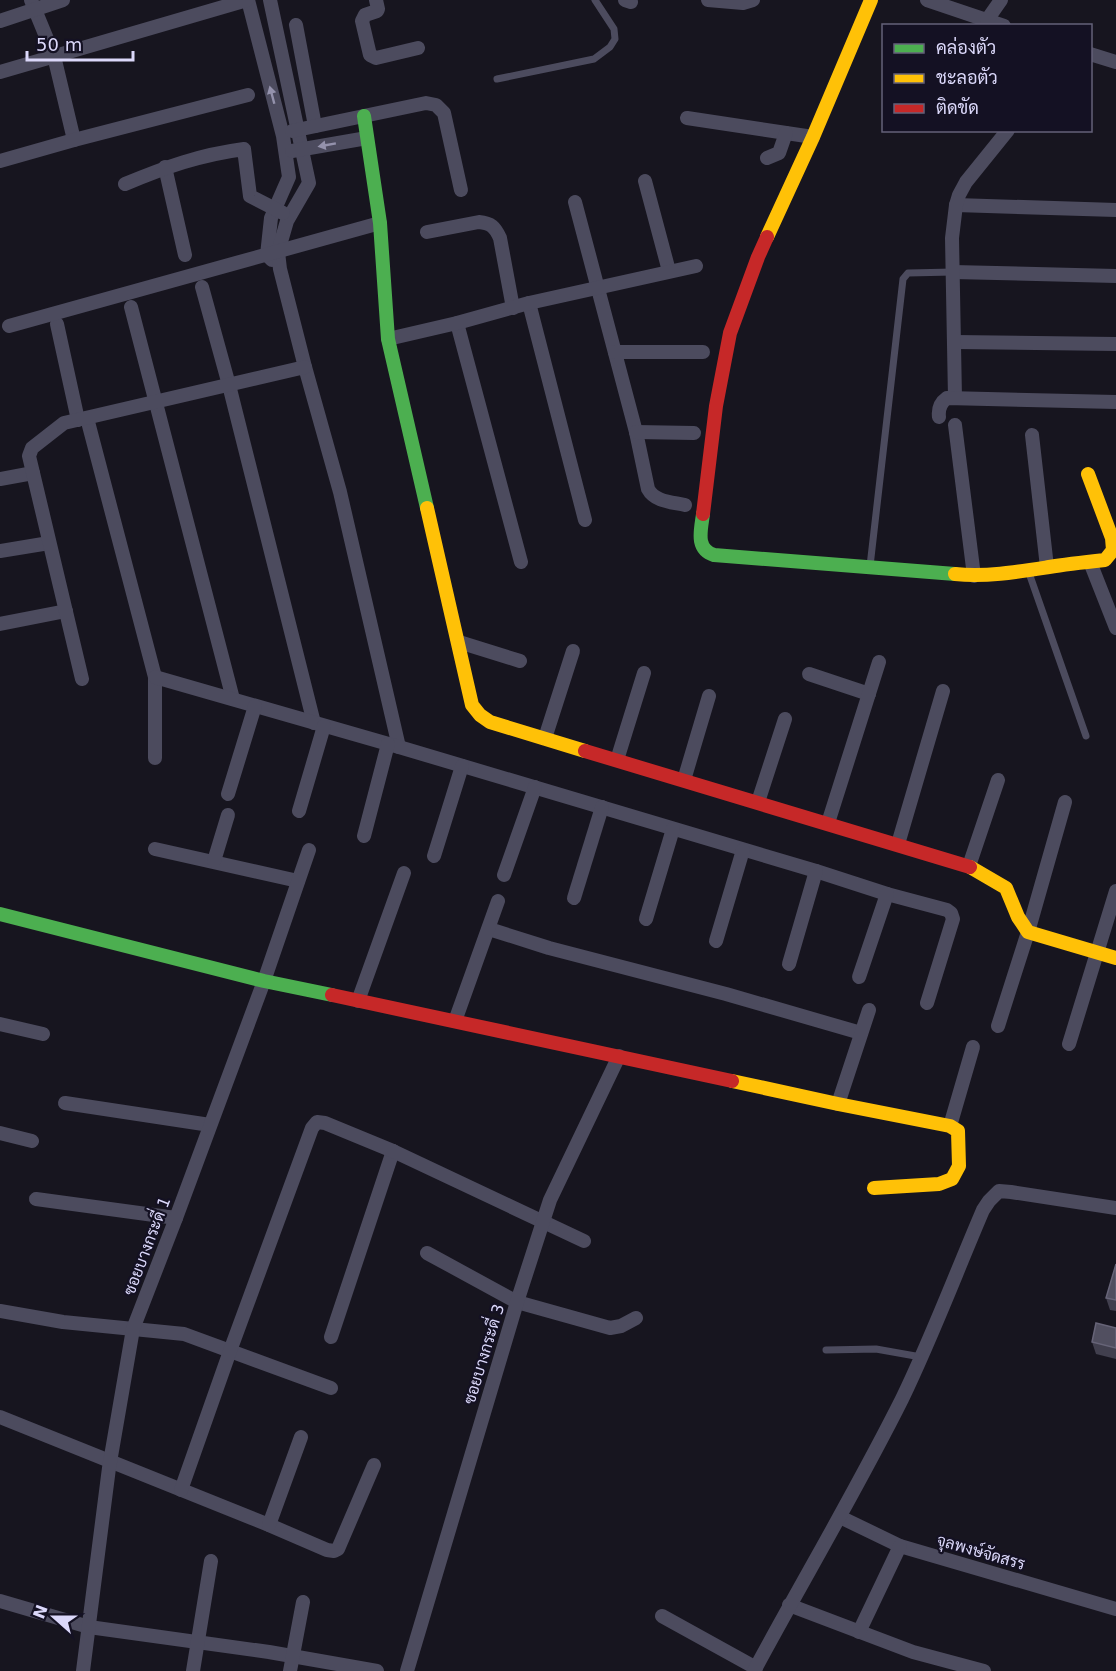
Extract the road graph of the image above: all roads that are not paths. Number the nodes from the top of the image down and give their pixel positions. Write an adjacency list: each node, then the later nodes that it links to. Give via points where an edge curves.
1 (63, 0): 11 (street)
2 (248, 0): 18 (street); 27 (street, one-way to 2)
3 (270, 0): 26 (street)
4 (376, 0): 16 (street, via 377,11 365,15 362,21 370,55 376,58)
5 (595, 0): 21 (lane, via 614,29 615,39 610,47 594,59)
6 (708, 0): 7 (street)
7 (753, 0)
8 (871, 0): 30 (street)
9 (927, 0): 12 (street)
10 (1001, 0): 12 (street)
11 (33, 5): 13 (street); 18 (street)
12 (987, 20): 14 (street)
13 (0, 21)
14 (998, 24)
15 (296, 25): 25 (street)
16 (418, 48)
17 (1092, 55): 19 (street)
18 (54, 56): 20 (street); 32 (street)
19 (1116, 62)
20 (0, 72)
21 (497, 79)
22 (248, 95): 32 (street)
23 (364, 116): 25 (street); 31 (street); 40 (street, via 426,103 436,105 444,113)
24 (687, 118): 29 (street)
25 (315, 126): 26 (street)
26 (298, 129): 27 (street); 33 (street)
27 (282, 132): 34 (street)
28 (1006, 132): 42 (street, via 966,182)
29 (786, 133): 30 (street); 35 (street, via 779,153)
30 (813, 137): 88 (street, via 758,257 730,333 716,406 700,542 705,552 714,555)
31 (367, 138): 33 (street, one-way to 33); 46 (street)
32 (74, 140): 36 (street)
33 (301, 150): 34 (street); 45 (street, via 309,183)
34 (286, 152): 43 (street, via 289,177)
35 (767, 158)
36 (0, 161)
37 (165, 167): 39 (street); 43 (street, via 244,149 250,196); 49 (street)
38 (645, 181): 51 (street)
39 (125, 184)
40 (461, 190)
41 (575, 202): 55 (street)
42 (956, 205): 44 (street); 52 (street)
43 (275, 210): 45 (street); 48 (street, via 271,218)
44 (1116, 210)
45 (290, 215): 48 (street)
46 (380, 223): 48 (street); 62 (street)
47 (427, 232): 58 (street, via 479,222 495,227)
48 (272, 253): 61 (street); 67 (street)
49 (185, 255)
50 (696, 266): 51 (street)
51 (669, 271): 55 (street)
52 (953, 272): 53 (street); 63 (street); 88 (lane, via 908,273 903,279)
53 (1116, 276)
54 (202, 287): 68 (street)
55 (597, 289): 56 (street); 65 (street)
56 (529, 303): 58 (street); 82 (street)
57 (131, 307): 70 (street)
58 (513, 308): 59 (street)
59 (457, 323): 62 (street); 85 (street)
60 (57, 324): 73 (street)
61 (9, 326)
62 (388, 339): 94 (street)
63 (955, 342): 64 (street); 69 (street)
64 (1116, 344)
65 (615, 352): 66 (street); 75 (street)
66 (704, 352)
67 (305, 367): 68 (street); 111 (street, via 340,492)
68 (230, 385): 70 (street); 108 (street)
69 (955, 398): 71 (street); 72 (street, via 942,402)
70 (156, 402): 73 (street); 105 (street)
71 (1116, 402)
72 (939, 417)
73 (83, 419): 78 (street, via 64,423 32,448 29,456); 100 (street)
74 (955, 425): 90 (street)
75 (636, 432): 76 (street); 81 (street, via 652,495)
76 (694, 433)
77 (1032, 435): 87 (street)
78 (33, 473): 80 (street); 83 (street)
79 (1088, 474): 86 (street, via 1114,549 1105,560)
80 (0, 479)
81 (686, 505)
82 (585, 520)
83 (49, 543): 84 (street); 91 (street)
84 (0, 551)
85 (521, 562)
86 (1090, 562): 87 (street); 93 (street)
87 (1047, 567): 89 (street)
88 (870, 568): 90 (street)
89 (1029, 571): 90 (street); 109 (lane)
90 (974, 576)
91 (66, 611): 92 (street); 101 (street)
92 (0, 624)
93 (1116, 628)
94 (459, 642): 96 (street); 110 (street, via 472,705 480,716)
95 (573, 651): 110 (street)
96 (520, 661)
97 (879, 662): 103 (street)
98 (644, 672): 113 (street)
99 (809, 674): 103 (street)
100 (155, 678): 105 (street); 112 (street)
101 (82, 679)
102 (943, 691): 127 (street)
103 (869, 694): 124 (street)
104 (709, 696): 115 (street)
105 (233, 699): 106 (street)
106 (255, 706): 108 (street); 118 (street)
107 (785, 719): 119 (street)
108 (319, 724): 111 (street); 122 (street)
109 (1086, 736)
110 (545, 738): 113 (street)
111 (394, 745): 114 (street); 126 (street)
112 (154, 758)
113 (617, 760): 115 (street)
114 (462, 766): 117 (street); 131 (street)
115 (684, 780): 119 (street)
116 (998, 780): 133 (street)
117 (535, 787): 121 (street); 136 (street)
118 (228, 794)
119 (758, 802): 124 (street)
120 (1065, 802): 145 (street)
121 (602, 807): 125 (street); 140 (street)
122 (299, 811)
123 (228, 815): 132 (street)
124 (828, 823): 127 (street)
125 (673, 829): 130 (street); 143 (street)
126 (364, 836)
127 (898, 844): 133 (street)
128 (155, 849): 132 (street)
129 (309, 850): 137 (street, ซอยบางกระดี่ 1)
130 (742, 850): 134 (street); 146 (street)
131 (434, 856)
132 (214, 861): 137 (street)
133 (969, 866): 145 (street, via 1006,888)
134 (816, 872): 139 (street); 149 (street)
135 (404, 873): 152 (street)
136 (504, 875)
137 (298, 881): 151 (street, ซอยบางกระดี่ 1)
138 (1116, 891): 147 (street)
139 (887, 894): 150 (street); 153 (street, via 947,910 953,918)
140 (574, 898)
141 (498, 901): 144 (street)
142 (0, 914): 151 (street)
143 (646, 919)
144 (489, 929): 155 (street); 158 (street)
145 (1028, 932): 147 (street); 157 (street)
146 (716, 941)
147 (1097, 952): 148 (street); 160 (street)
148 (1116, 958)
149 (789, 964)
150 (860, 977)
151 (264, 981): 152 (street); 165 (street, ซอยบางกระดี่ 1)
152 (358, 1000): 155 (street)
153 (927, 1003)
154 (869, 1010): 158 (street)
155 (455, 1021): 162 (street)
156 (0, 1024): 159 (street)
157 (998, 1026)
158 (861, 1033): 164 (street)
159 (43, 1034)
160 (1068, 1044)
161 (973, 1047): 166 (street)
162 (620, 1056): 164 (street); 174 (street, ซอยบางกระดี่ 3)
163 (65, 1103): 165 (street)
164 (838, 1104): 166 (street)
165 (210, 1125): 173 (street, ซอยบางกระดี่ 1)
166 (950, 1126): 170 (street, via 958,1131 959,1166 952,1179 939,1184)
167 (0, 1133): 168 (street)
168 (32, 1140)
169 (393, 1151): 174 (street); 181 (street); 183 (street, via 325,1123 317,1122 312,1128)
170 (874, 1188)
171 (36, 1199): 173 (street)
172 (1116, 1208): 184 (street, via 999,1191 983,1210)
173 (176, 1218): 180 (street, ซอยบางกระดี่ 1)
174 (543, 1220): 175 (street); 177 (street, ซอยบางกระดี่ 3)
175 (584, 1240)
176 (427, 1252): 177 (street)
177 (517, 1302): 179 (street, via 610,1328); 209 (street, ซอยบางกระดี่ 3)
178 (0, 1311): 180 (street)
179 (636, 1318)
180 (133, 1329): 183 (street, via 184,1334); 188 (street, ซอยบางกระดี่ 1)
181 (331, 1337)
182 (826, 1350): 184 (lane, via 876,1349)
183 (230, 1351): 185 (street); 190 (street)
184 (921, 1357): 191 (street)
185 (331, 1388)
186 (0, 1417): 188 (street)
187 (301, 1437): 192 (street)
188 (110, 1461): 190 (street); 200 (street, ซอยบางกระดี่ 1)
189 (374, 1465): 192 (street, via 338,1549 327,1550)
190 (181, 1490): 192 (street)
191 (840, 1516): 193 (street, จุลพงษ์จัดสรร); 197 (street)
192 (269, 1525)
193 (900, 1546): 198 (street, จุลพงษ์จัดสรร); 201 (street)
194 (210, 1561): 202 (street)
195 (0, 1601): 200 (street)
196 (303, 1602): 203 (street)
197 (789, 1605): 201 (street); 204 (street)
198 (1116, 1609)
199 (662, 1616): 204 (street)
200 (89, 1627): 202 (street); 205 (street, ซอยบางกระดี่ 1)
201 (859, 1632): 210 (street, via 913,1652)
202 (198, 1641): 203 (street); 206 (street)
203 (293, 1656): 207 (street); 208 (street)
204 (755, 1670)
205 (83, 1671)
206 (193, 1671)
207 (290, 1671)
208 (377, 1671)
209 (406, 1671)
210 (984, 1671)

